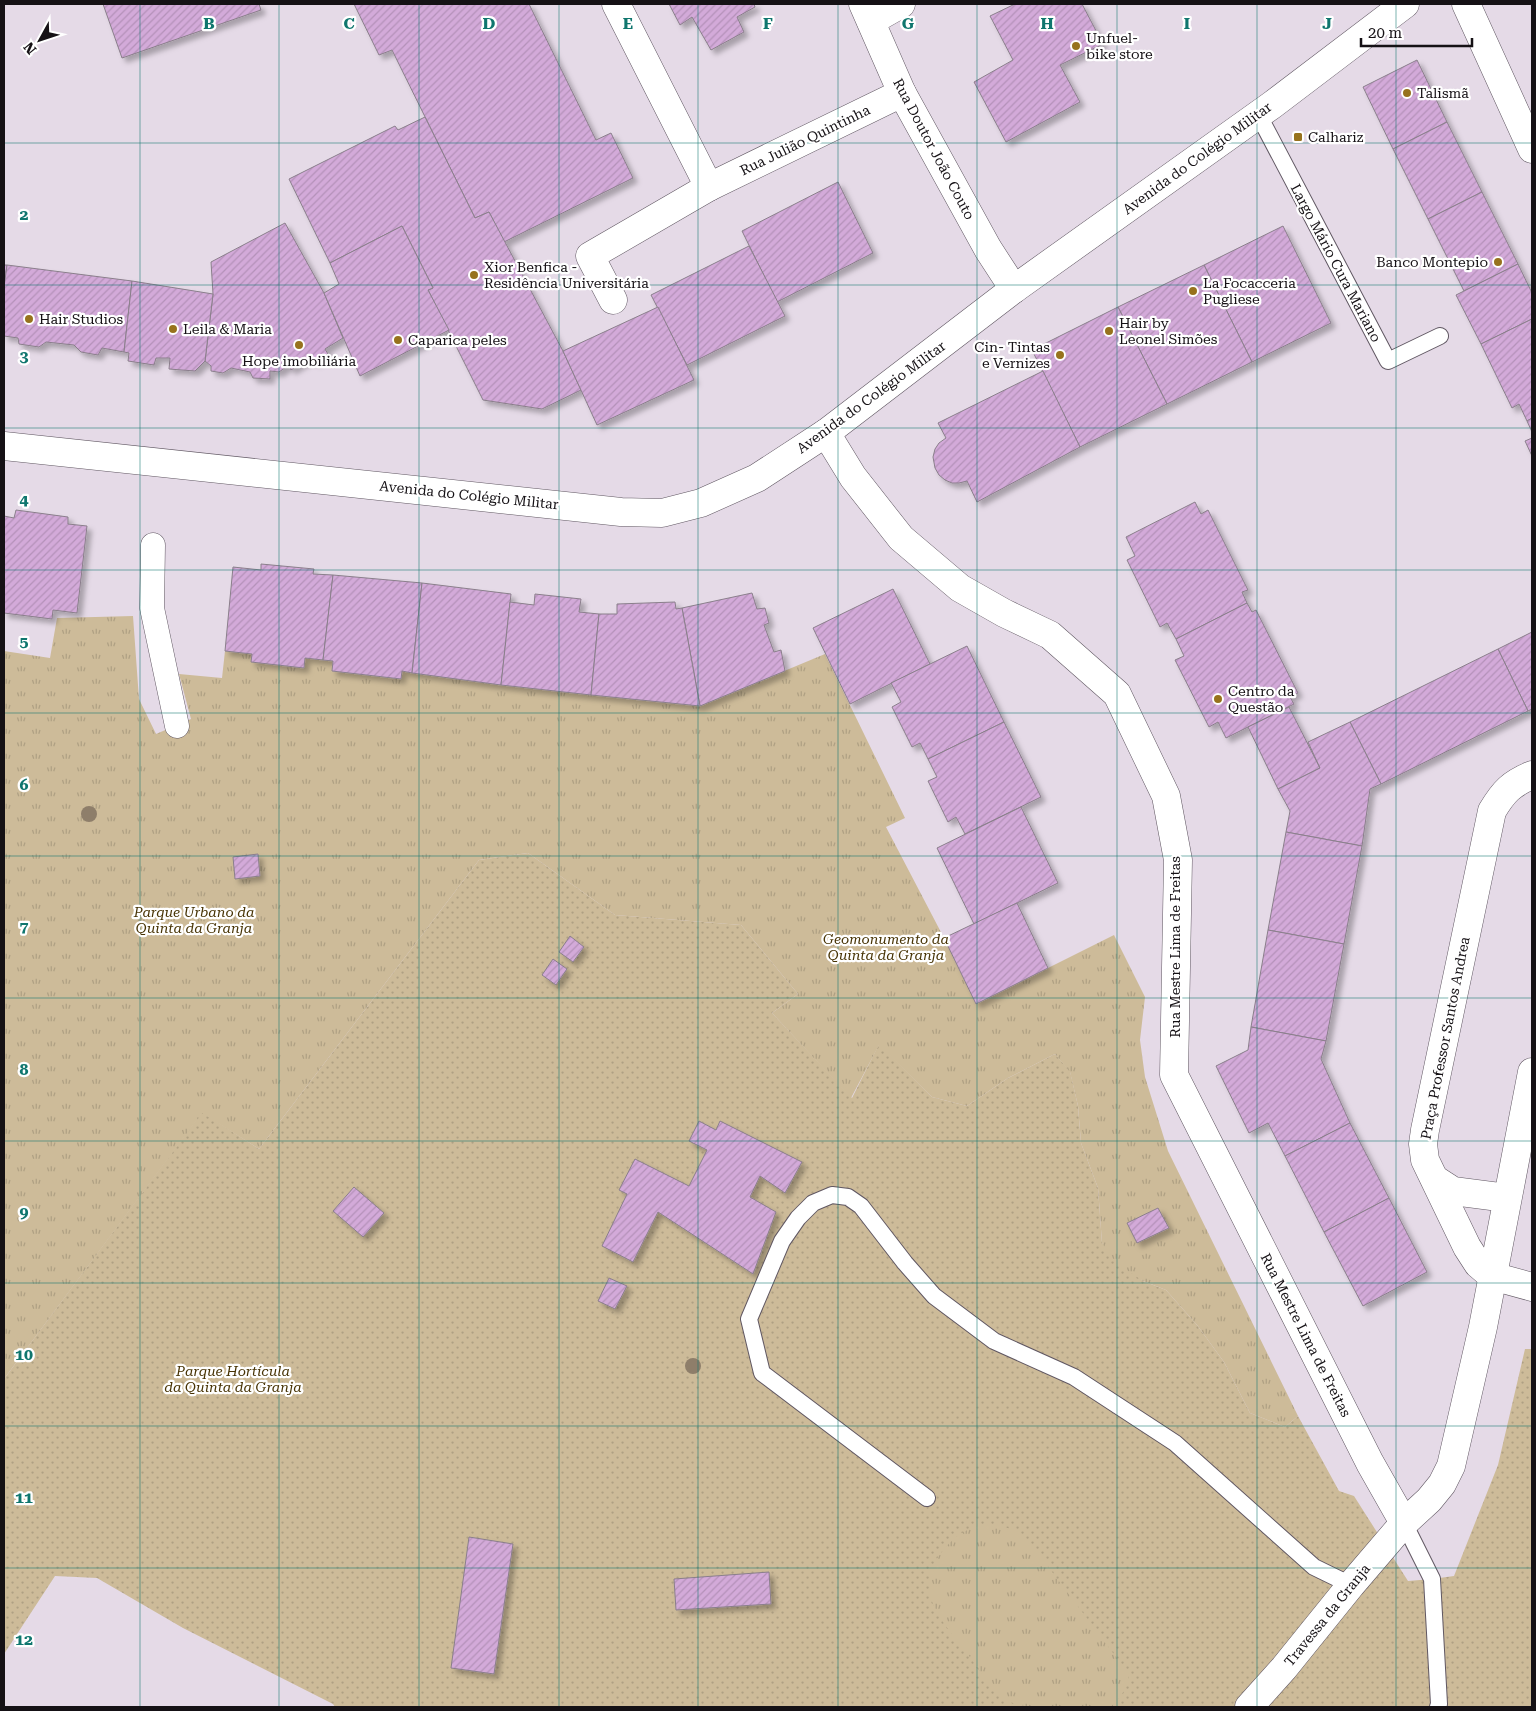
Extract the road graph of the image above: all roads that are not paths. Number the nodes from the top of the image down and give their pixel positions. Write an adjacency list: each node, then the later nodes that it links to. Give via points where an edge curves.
1 (616, 4): 9 (street)
2 (901, 4): 5 (street)
3 (1405, 4): 7 (street, Avenida do Colégio Militar)
4 (1466, 4): 8 (street)
5 (867, 12): 6 (street, Rua Doutor João Couto)
6 (902, 93): 9 (street, Rua Julião Quintinha); 10 (street, Rua Doutor João Couto, via 988,249)
7 (1258, 114): 10 (street, Avenida do Colégio Militar); 12 (lane, Largo Mário Cura Mariano, via 1388,361)
8 (1532, 149)
9 (709, 187): 11 (street, Rua Julião Quintinha, via 590,256)
10 (1014, 289): 13 (street, Avenida do Colégio Militar)
11 (613, 300)
12 (1440, 336)
13 (826, 433): 14 (street, Avenida do Colégio Militar, via 757,478 701,503 662,513 601,510); 24 (street, Rua Mestre Lima de Freitas, via 853,477 902,538 960,588 1050,635 1117,694 1166,796 1178,860 1174,1075 1370,1463)
14 (4, 446)
15 (153, 545): 16 (street, via 152,608)
16 (177, 726)
17 (1531, 777): 19 (street, Praça Professor Santos Andrea, via 1514,783 1502,794 1492,811 1486,836 1424,1130 1425,1160)
18 (1532, 1072): 20 (street)
19 (1436, 1180): 20 (street, via 1453,1191); 21 (street, Praça Professor Santos Andrea, via 1468,1247 1478,1264)
20 (1507, 1198): 21 (street)
21 (1492, 1276): 22 (street); 24 (street, Travessa da Granja, via 1451,1466 1429,1500)
22 (1532, 1287)
23 (927, 1498): 25 (lane, via 762,1373 749,1319 782,1241 813,1203 832,1195 848,1197 862,1206 934,1296 994,1341 1074,1377 1175,1443 1314,1567)
24 (1404, 1523): 25 (street, Travessa da Granja); 27 (lane, via 1432,1580)
25 (1351, 1585): 26 (street, Travessa da Granja)
26 (1250, 1707)
27 (1438, 1707)

